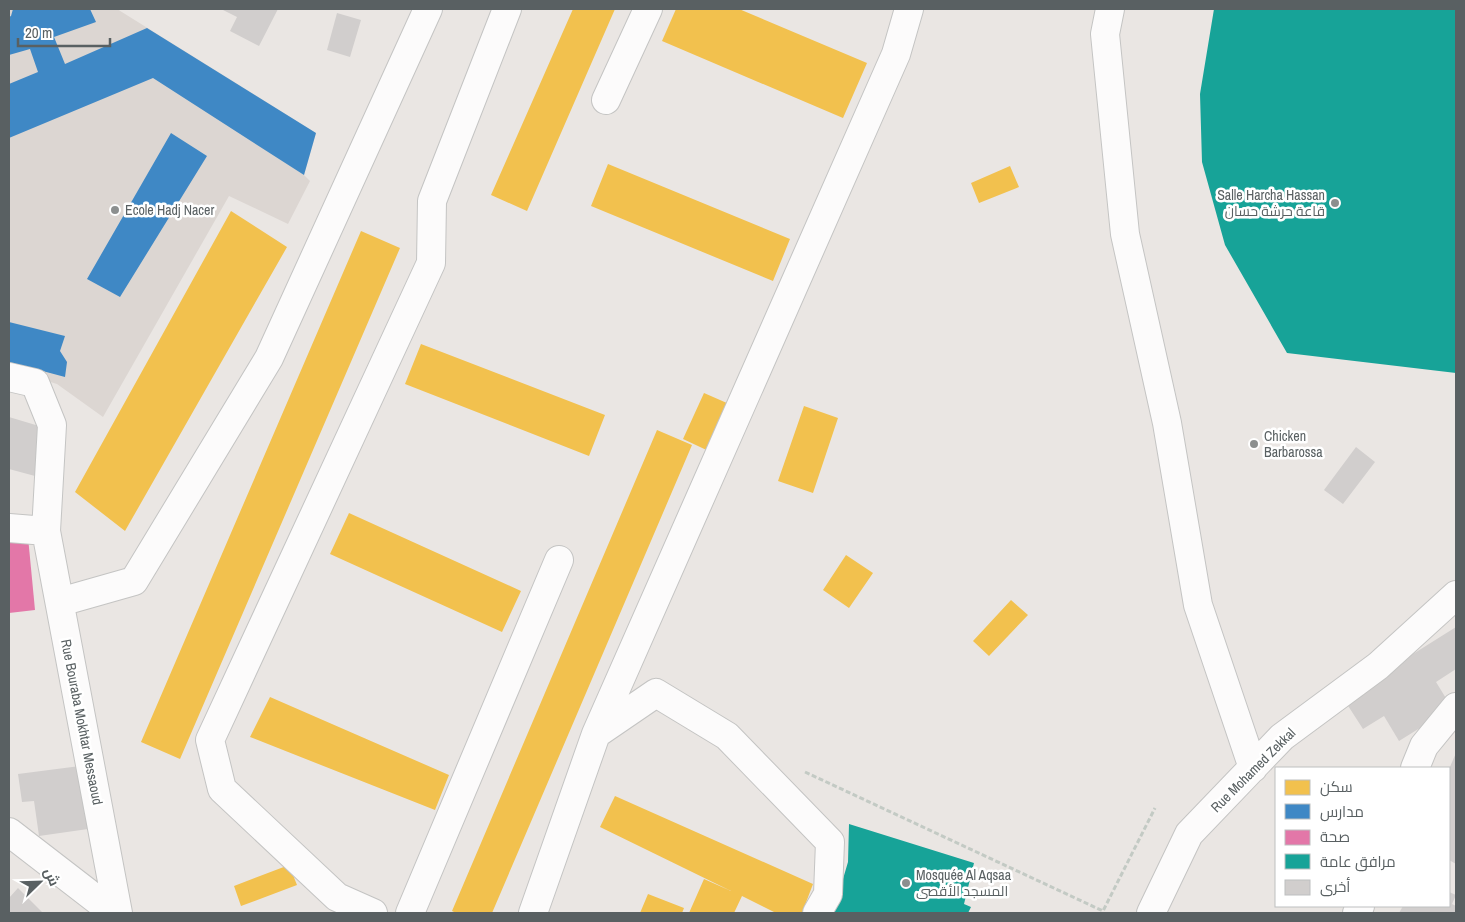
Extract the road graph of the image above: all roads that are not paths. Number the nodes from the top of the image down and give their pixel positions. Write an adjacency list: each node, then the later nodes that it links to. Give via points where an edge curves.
1 (428, 9): 12 (street, via 269,358 134,581)
2 (507, 9): 19 (street, via 432,202 431,263 210,740 222,789 337,897)
3 (648, 9): 6 (street)
4 (909, 9): 14 (street, via 896,54)
5 (1110, 9): 16 (street, via 1105,34 1125,234 1167,423 1198,605)
6 (606, 100)
7 (9, 377): 9 (street, Rue Bouraba Mokhtar Messaoud, via 35,384 52,425)
8 (9, 528): 9 (street)
9 (46, 531): 12 (street, Rue Bouraba Mokhtar Messaoud)
10 (559, 560): 20 (street)
11 (1456, 595): 16 (street, Rue Mohamed Zekkal, via 1378,666 1282,737)
12 (60, 602): 18 (street, Rue Bouraba Mokhtar Messaoud)
13 (1456, 706): 15 (street, via 1424,746)
14 (596, 734): 21 (street); 22 (street, via 656,693 727,736 830,842 828,894)
15 (1415, 767)
16 (1253, 768): 23 (street, Rue Mohamed Zekkal, via 1189,834)
17 (9, 832): 18 (street)
18 (116, 913)
19 (373, 913)
20 (410, 913)
21 (533, 913)
22 (817, 913)
23 (1151, 913)

